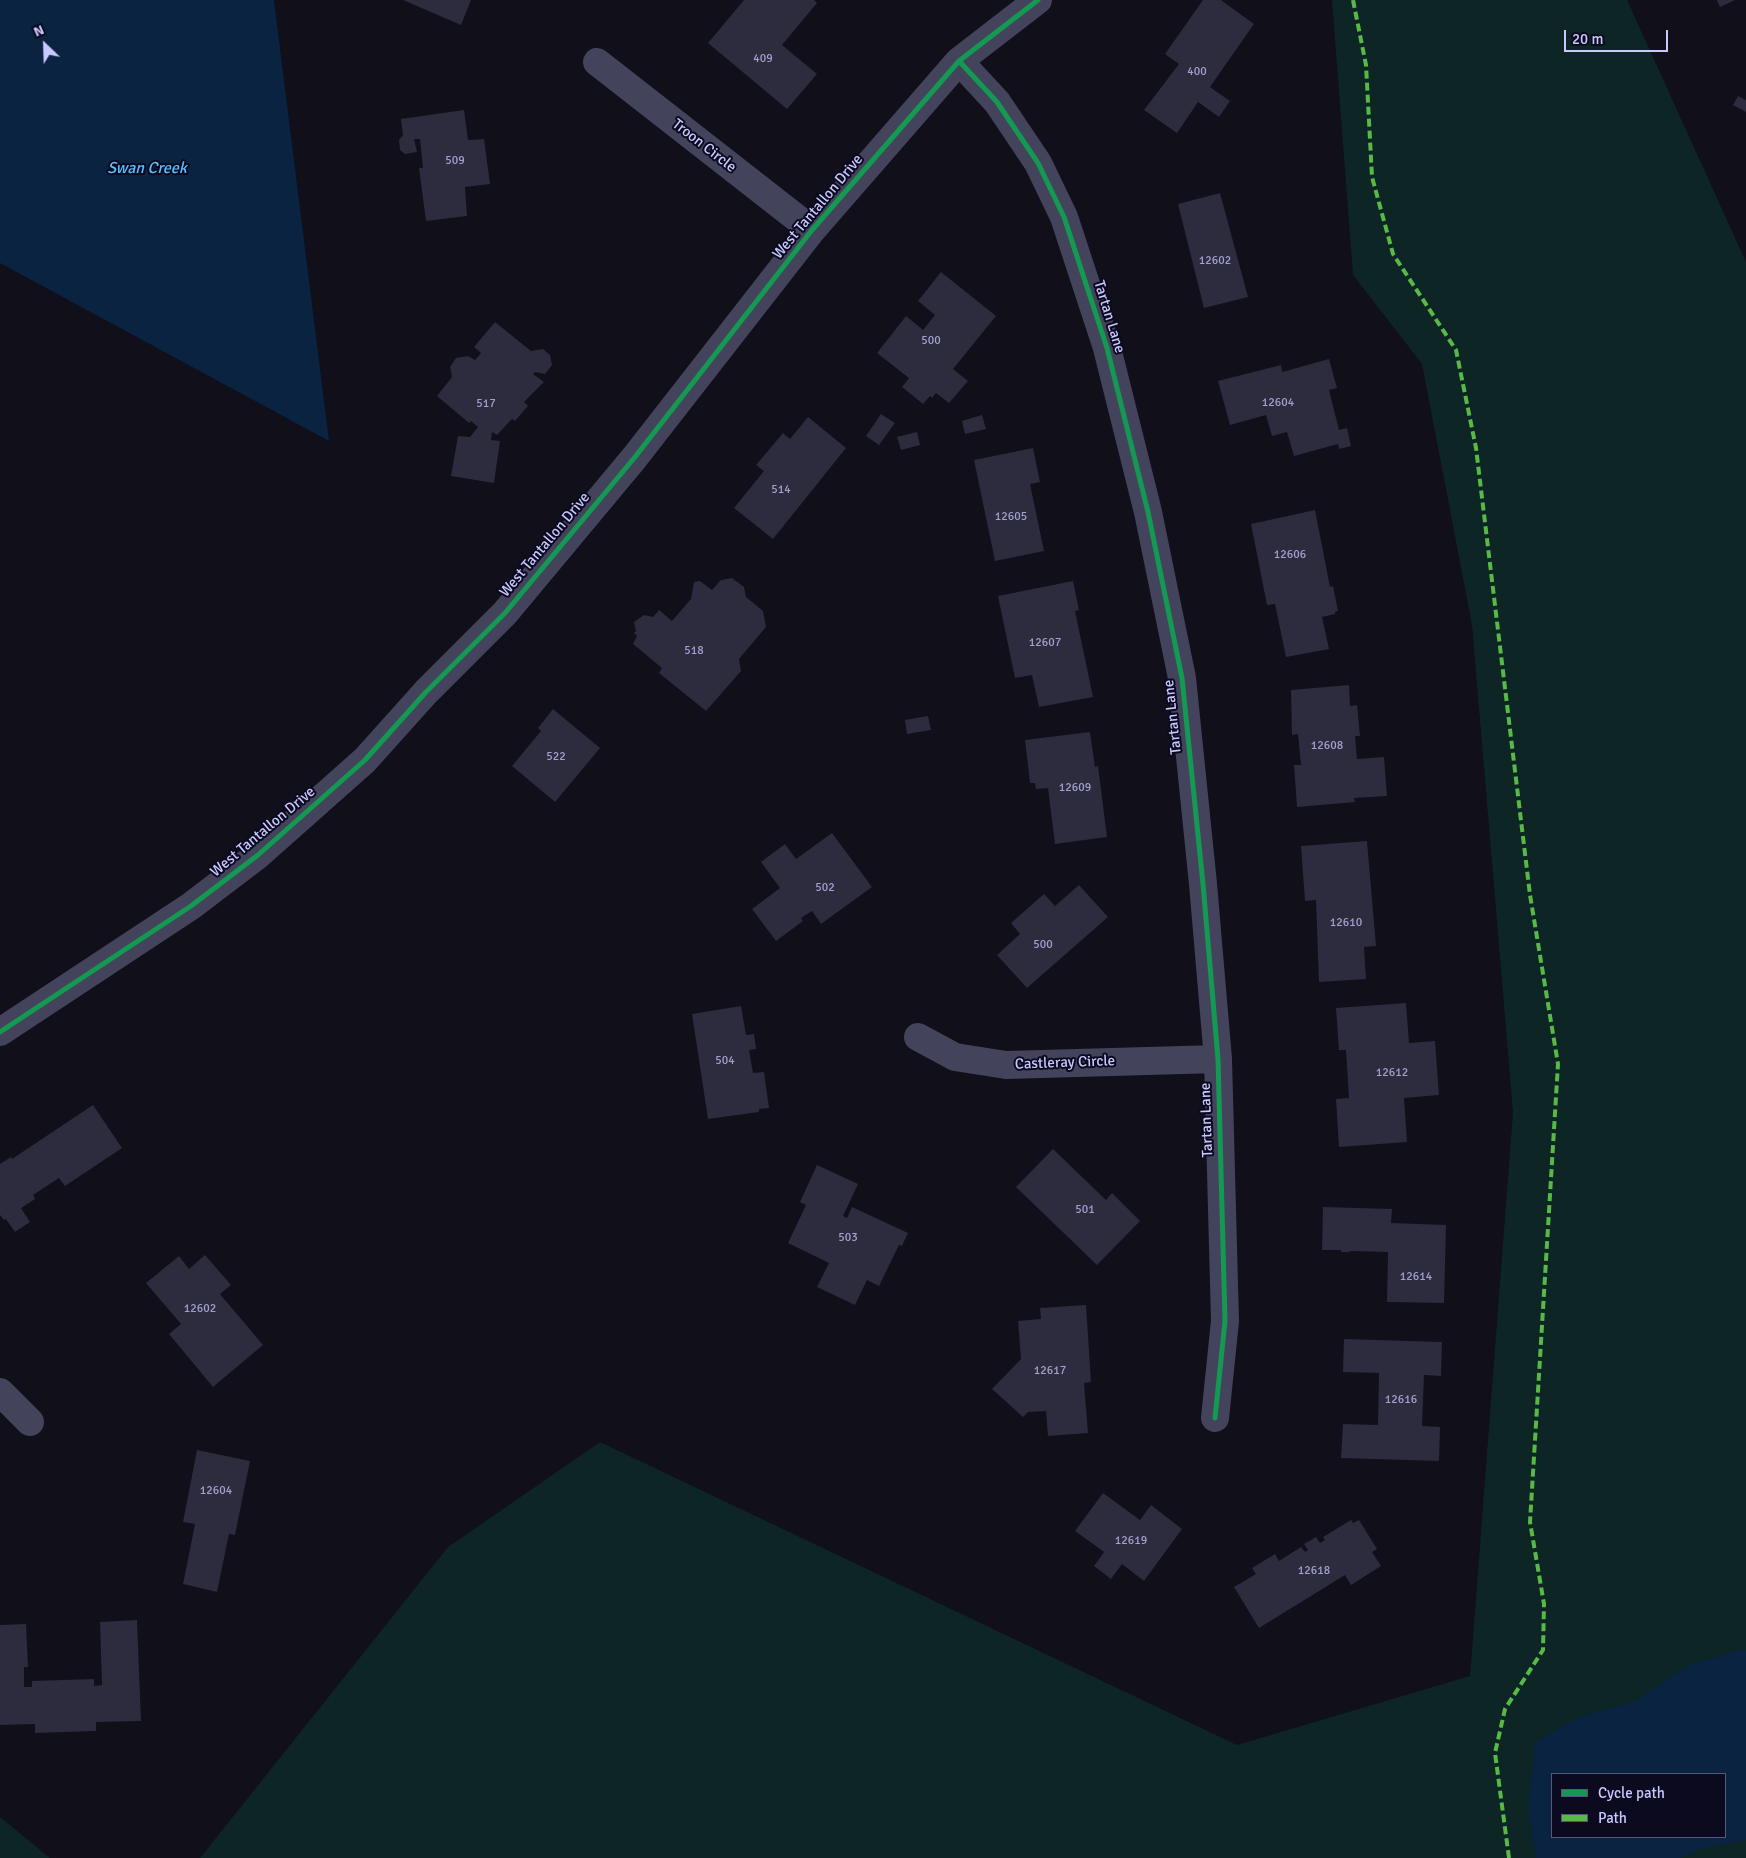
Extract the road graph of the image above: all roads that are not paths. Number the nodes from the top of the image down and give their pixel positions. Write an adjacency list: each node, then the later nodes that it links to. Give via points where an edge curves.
1 (1038, 0): 2 (street, West Tantallon Drive)
2 (959, 61): 4 (street, West Tantallon Drive); 7 (street, Tartan Lane, via 997,102 1038,164 1064,217 1109,358 1148,512 1182,678)
3 (597, 62): 4 (street, Troon Circle)
4 (812, 230): 5 (street, West Tantallon Drive, via 635,457 505,613 426,692 365,760 258,855 191,906)
5 (0, 1032)
6 (918, 1037): 7 (street, Castleray Circle, via 955,1057 1006,1065)
7 (1218, 1058): 9 (street, Tartan Lane, via 1226,1321)
8 (0, 1392): 10 (street)
9 (1215, 1418)
10 (30, 1422)

